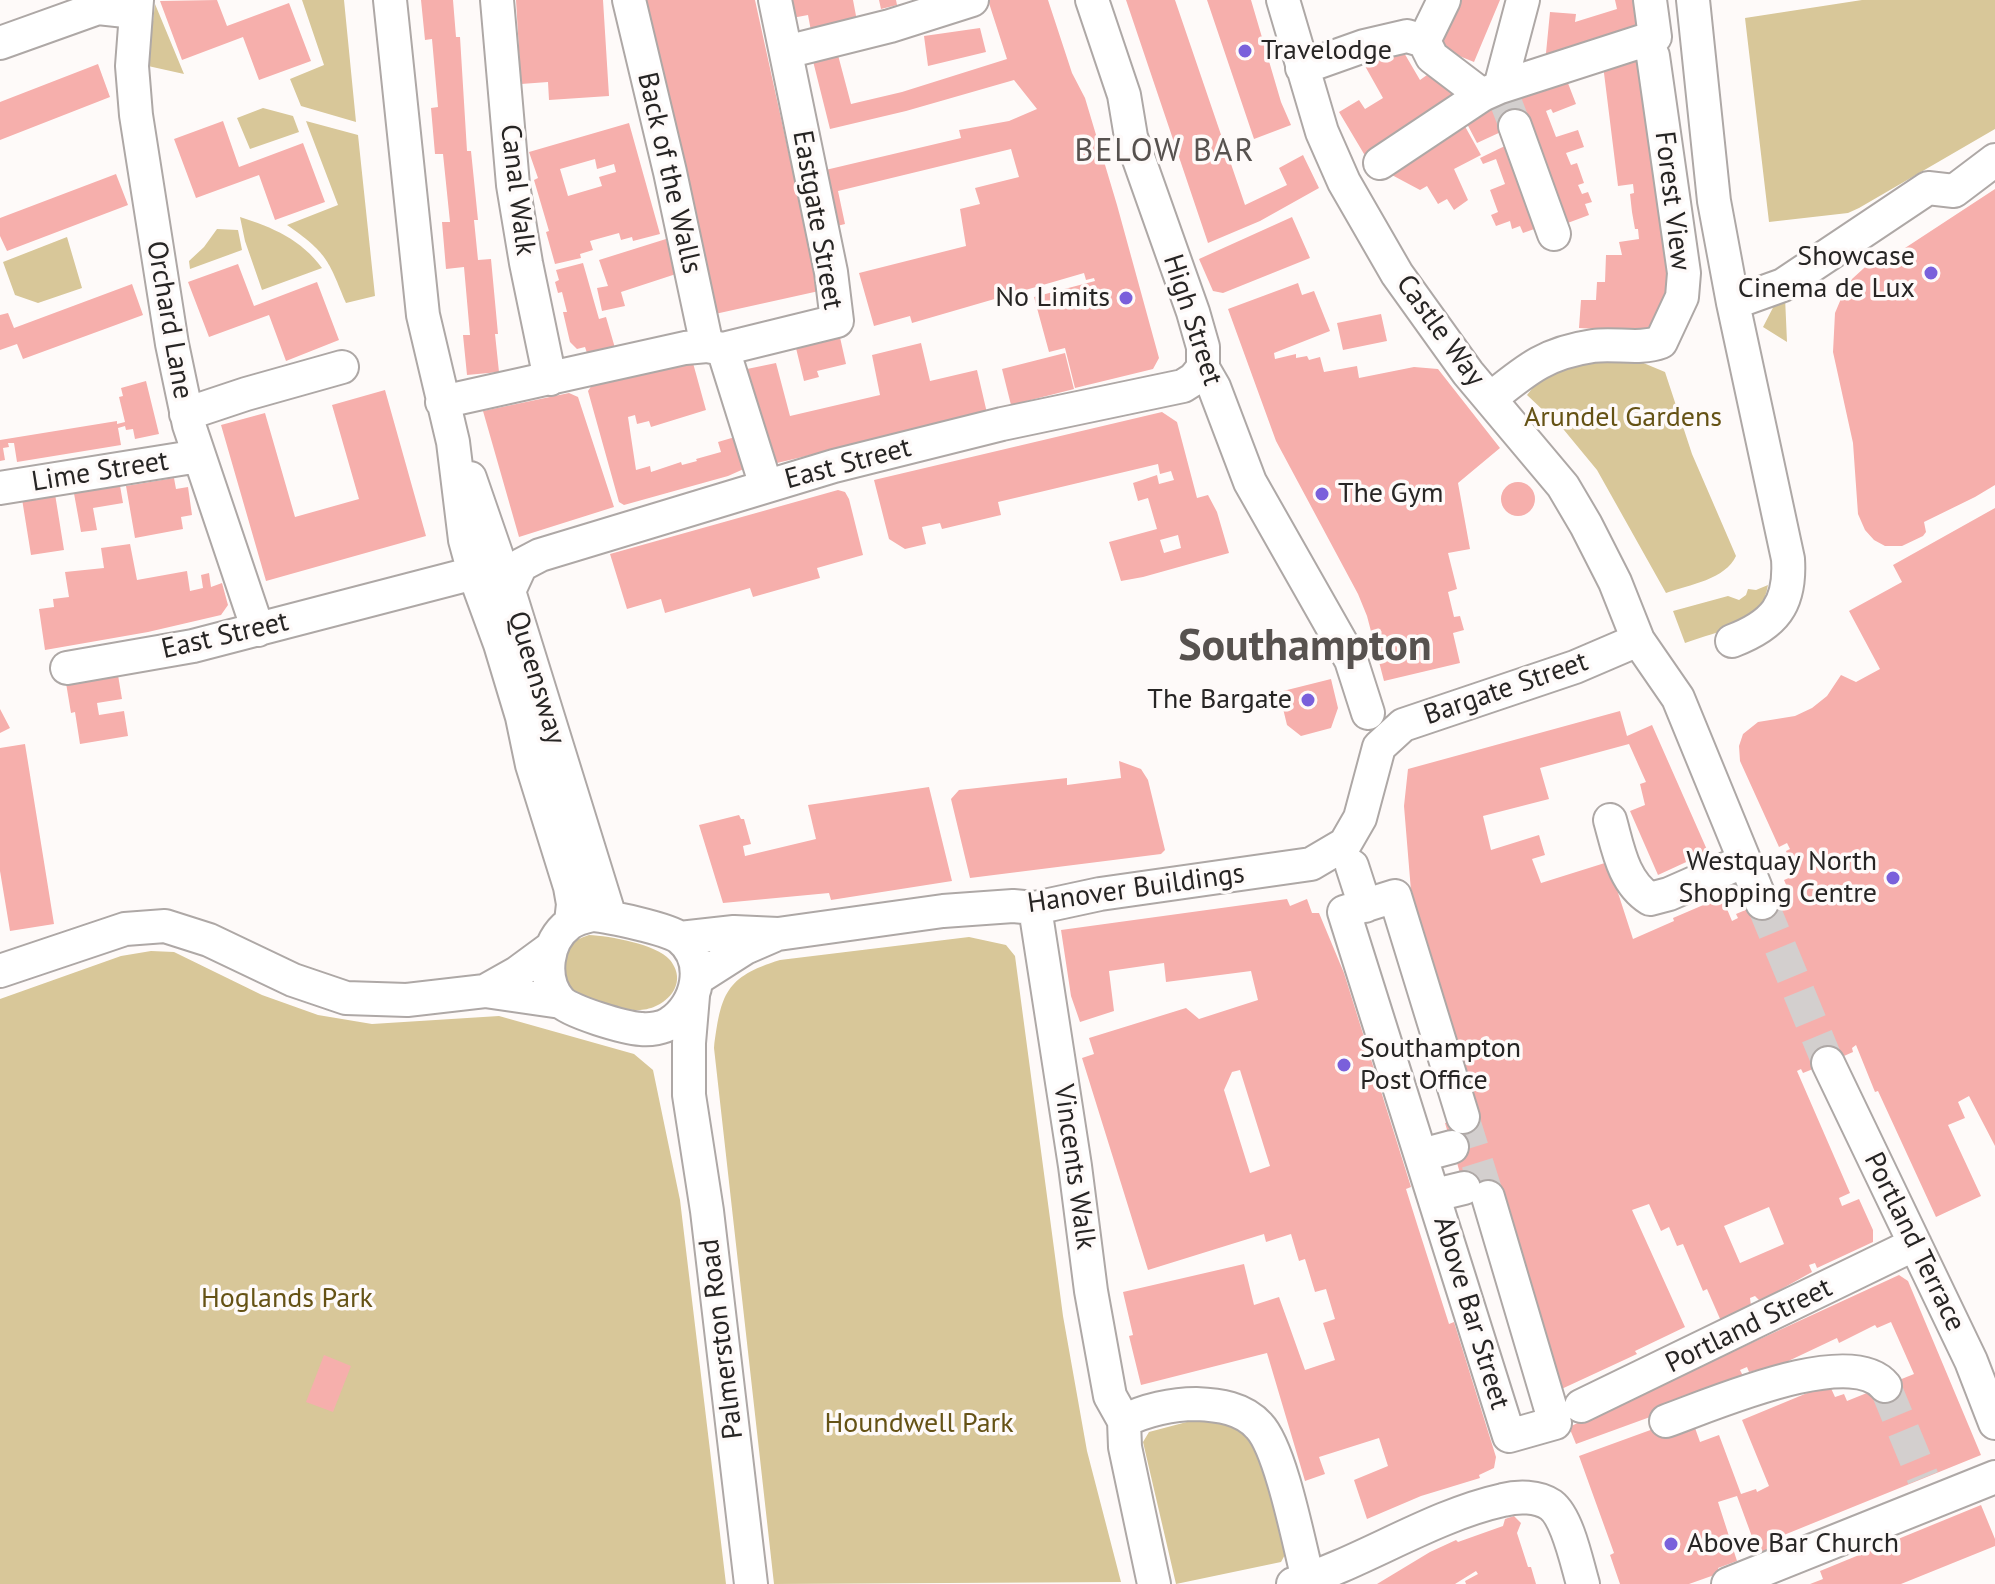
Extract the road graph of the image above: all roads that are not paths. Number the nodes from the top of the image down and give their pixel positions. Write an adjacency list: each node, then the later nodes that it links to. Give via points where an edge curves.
1 (390, 0): 28 (street, Queensway, via 423,315)
2 (497, 0): 26 (street, Canal Walk, via 513,185)
3 (629, 0): 23 (street, Back of the Walls)
4 (775, 0): 16 (street, Eastgate Street)
5 (972, 0): 16 (street)
6 (1092, 0): 25 (street, High Street, via 1124,95 1131,137 1193,312)
7 (1283, 0): 17 (street, Castle Way)
8 (1444, 0): 13 (street)
9 (1523, 0): 18 (street)
10 (1650, 0): 15 (street, Forest View)
11 (1693, 0): 22 (street, via 1714,201)
12 (136, 6): 14 (street, via 98,8); 29 (street, Orchard Lane, via 132,66 140,149)
13 (1424, 41): 17 (street, via 1407,36); 18 (street, via 1432,57)
14 (0, 43)
15 (1654, 47): 18 (street); 27 (street, Forest View, via 1684,273 1682,297 1661,342 1594,346 1542,359)
16 (786, 52): 23 (street, Eastgate Street, via 837,321)
17 (1302, 68): 27 (street, Castle Way, via 1344,182 1397,274)
18 (1501, 102): 20 (street); 21 (street)
19 (1995, 160): 22 (street, via 1954,191 1928,188 1783,285)
20 (1380, 163)
21 (1554, 234)
22 (1733, 303): 38 (street, via 1789,570 1785,598 1774,617)
23 (715, 348): 26 (street, via 685,348); 32 (street, Back of the Walls)
24 (342, 367): 29 (street)
25 (1203, 368): 32 (street, East Street, via 1183,386 1166,391 1002,424); 40 (street, High Street, via 1250,482 1351,660)
26 (550, 379): 28 (street)
27 (1490, 399): 37 (street, Castle Way, via 1563,486 1599,548)
28 (442, 402): 30 (street, Queensway)
29 (186, 414): 31 (street, Orchard Lane)
30 (453, 442): 34 (street, Queensway); 35 (street, Queensway, via 474,486)
31 (199, 456): 33 (street, Lime Street); 36 (street, Orchard Lane)
32 (766, 486): 35 (street, East Street, via 540,555 521,565)
33 (0, 488)
34 (474, 573): 36 (street, East Street); 48 (street, Queensway, via 500,644 570,887)
35 (509, 591): 47 (street, Queensway)
36 (258, 630): 39 (street, East Street)
37 (1638, 640): 42 (street, Bargate Street, via 1403,725 1379,747); 43 (street, via 1678,698)
38 (1743, 641)
39 (67, 668)
40 (1368, 713)
41 (1610, 820): 43 (street, via 1623,865 1638,891 1650,899)
42 (1348, 855): 45 (street); 46 (street, Hanover Buildings)
43 (1744, 861): 44 (street)
44 (1762, 903)
45 (1365, 906): 59 (street, Above Bar Street, via 1344,912); 59 (street, Above Bar Street, via 1395,896)
46 (1035, 908): 49 (street, Hanover Buildings, via 943,911); 64 (street, Vincents Walk, via 1094,1306 1110,1396)
47 (610, 917): 48 (street, via 592,915); 50 (street)
48 (571, 922): 51 (street)
49 (778, 934): 50 (street, Hanover Buildings); 53 (street, Hanover Buildings, via 745,948)
50 (680, 938): 53 (street, via 694,959)
51 (551, 948): 54 (street); 55 (street, via 550,983)
52 (0, 971): 54 (street, via 125,929 165,926 186,930 293,980 346,998 407,1000)
53 (696, 987): 56 (street, via 670,1023); 58 (street, Palmerston Road)
54 (485, 991): 55 (street)
55 (561, 1002): 56 (street)
56 (641, 1029): 58 (street, Palmerston Road, via 665,1051)
57 (1828, 1063): 61 (street, Portland Terrace)
58 (689, 1095): 69 (street, Palmerston Road)
59 (1446, 1140): 60 (street, Above Bar Street)
60 (1462, 1193): 60 (street, Above Bar Street, via 1555,1423 1509,1436)
61 (1915, 1244): 63 (street, Portland Street); 66 (street, Portland Terrace)
62 (1885, 1386): 65 (street, via 1868,1374 1807,1374)
63 (1581, 1406)
64 (1124, 1421): 68 (street, via 1185,1404 1228,1408 1251,1419 1269,1439 1277,1460); 70 (street, Vincents Walk)
65 (1666, 1421)
66 (1995, 1423)
67 (1995, 1477): 72 (street, via 1928,1490)
68 (1297, 1583): 71 (street, via 1452,1517 1503,1500 1534,1498 1559,1515)
69 (751, 1584)
70 (1154, 1584)
71 (1583, 1584)
72 (1728, 1584)

